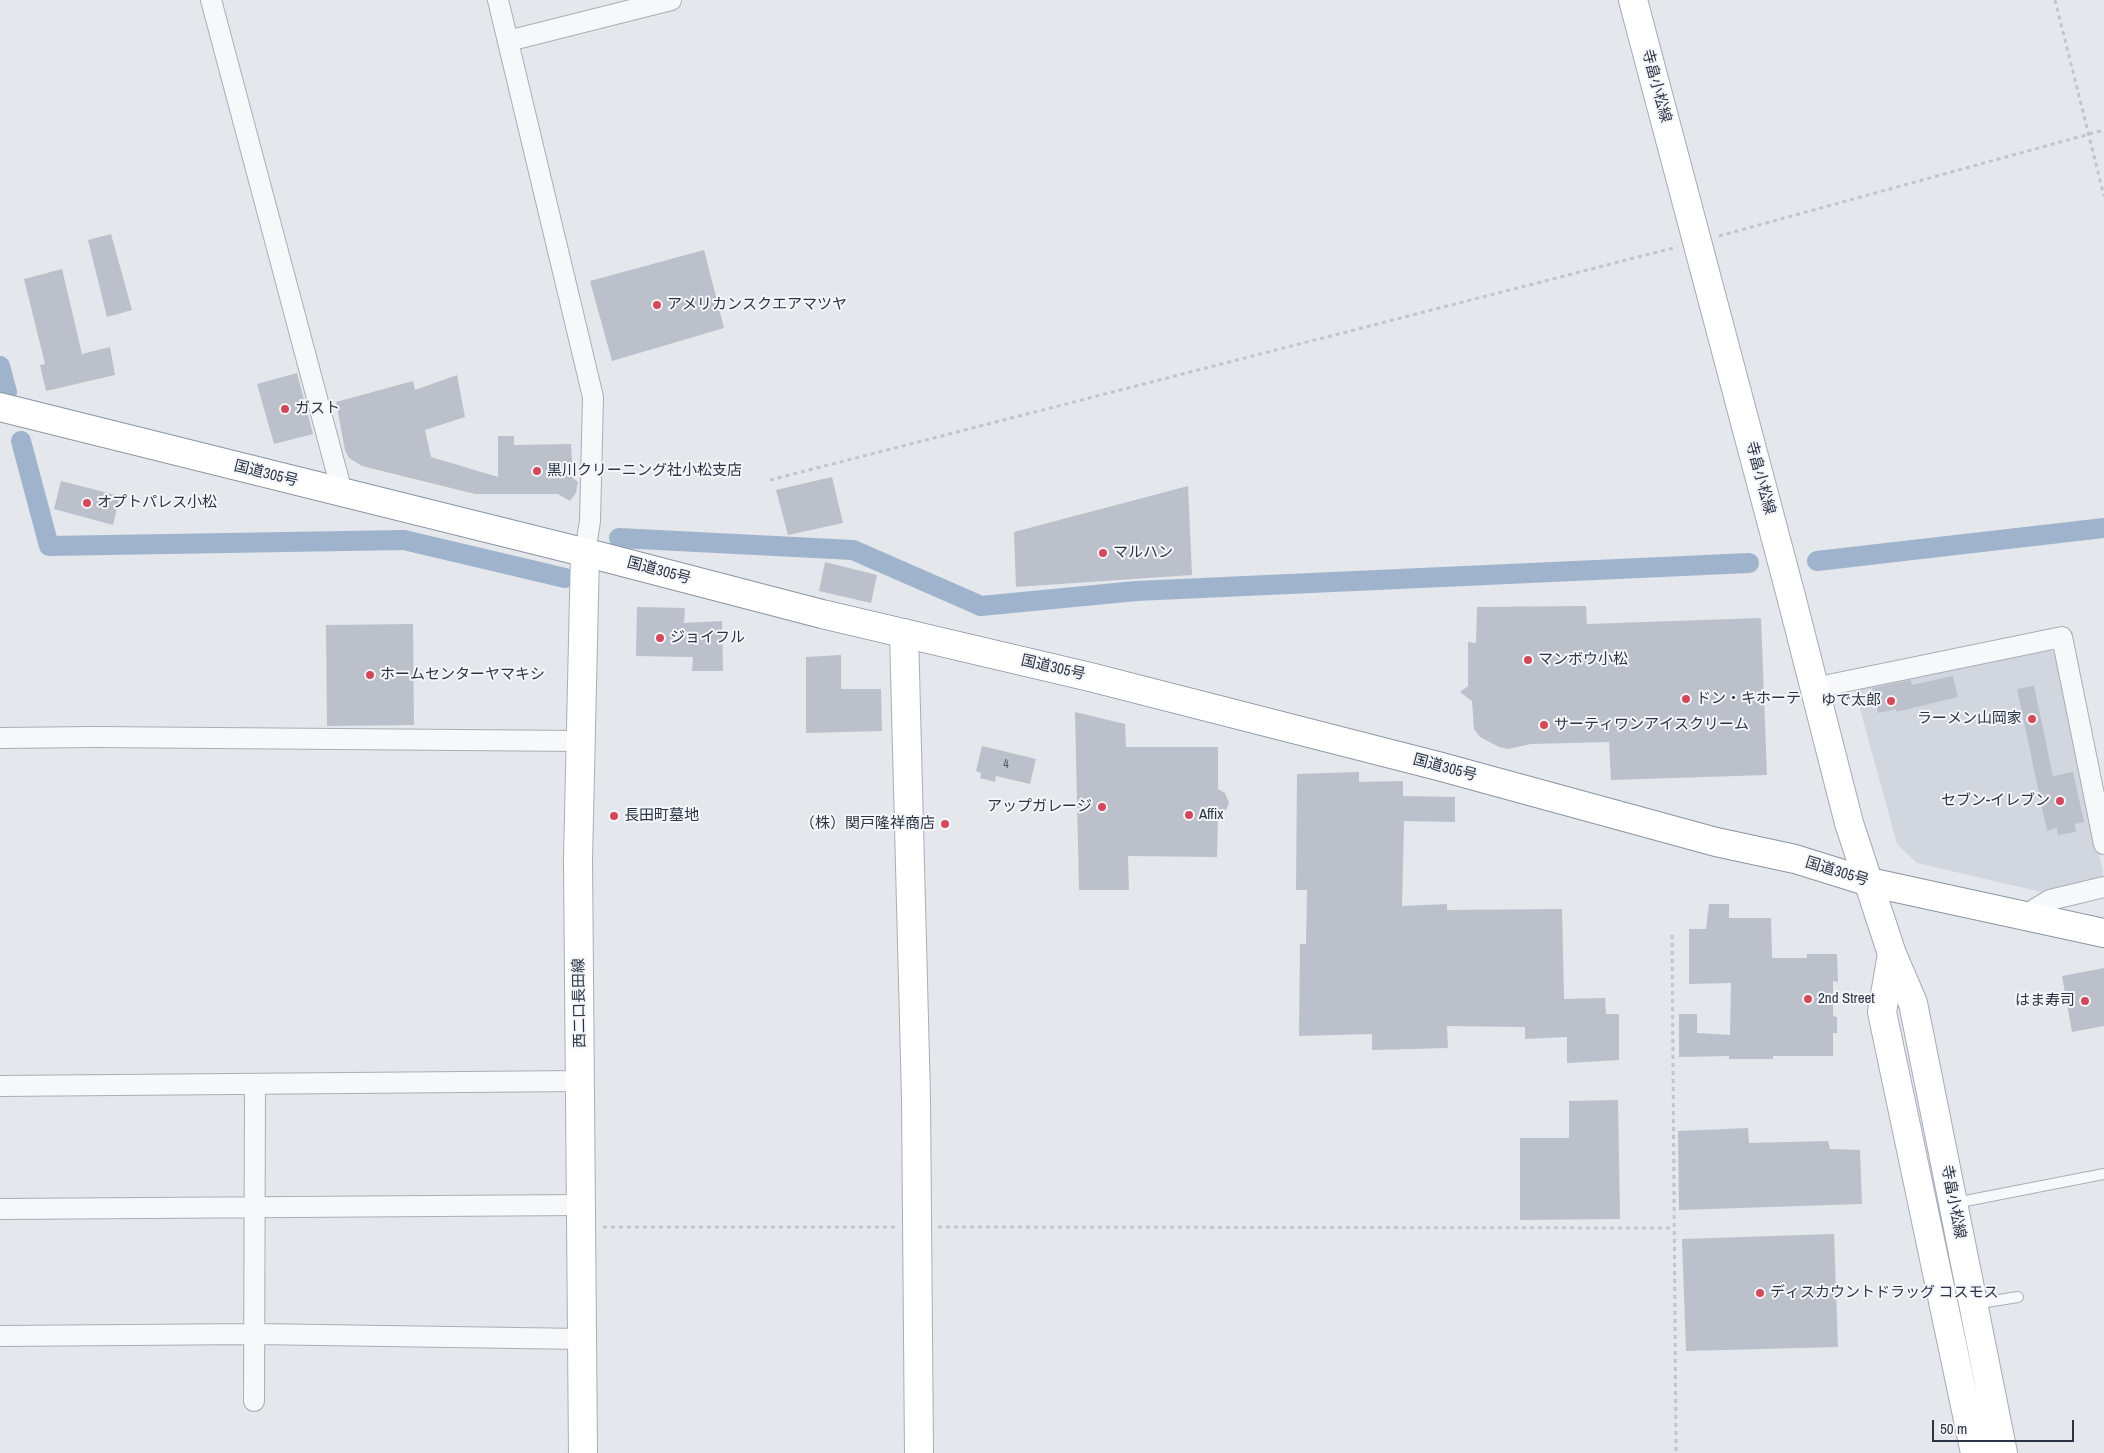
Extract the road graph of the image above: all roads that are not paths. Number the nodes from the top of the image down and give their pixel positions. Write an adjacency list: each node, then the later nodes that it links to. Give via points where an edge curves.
1 (211, 0): 7 (street)
2 (498, 0): 5 (street)
3 (671, 0): 5 (street)
4 (1633, 0): 10 (main road, 寺畠小松線, via 1684,245)
5 (508, 41): 8 (street, via 593,397 590,521)
6 (0, 407): 7 (main road, 国道305号)
7 (342, 492): 8 (main road, 国道305号)
8 (585, 553): 9 (main road, 国道305号); 12 (main road, 西二口長田線)
9 (904, 633): 14 (main road, 国道305号, via 1100,679 1418,761 1716,842 1795,859); 34 (main road)
10 (1814, 688): 13 (street, via 2062,637); 14 (main road, 寺畠小松線, via 1849,823)
11 (0, 738): 12 (street)
12 (580, 741): 19 (main road, 西二口長田線)
13 (2104, 844)
14 (1869, 882): 16 (main road, 国道305号); 18 (main road, 寺畠小松線)
15 (2104, 887): 16 (street, via 2050,900)
16 (2024, 915): 17 (main road, 国道305号)
17 (2104, 933)
18 (1892, 954): 23 (main road, 寺畠小松線, via 1913,1003); 35 (main road, 寺畠小松線, via 1882,1012)
19 (581, 1081): 20 (street); 26 (main road, 西二口長田線)
20 (255, 1084): 21 (street); 24 (street)
21 (0, 1086)
22 (2104, 1174): 23 (lane)
23 (1954, 1204): 28 (main road, 寺畠小松線)
24 (254, 1207): 25 (street); 26 (street); 29 (street)
25 (0, 1209)
26 (581, 1216): 31 (main road, 西二口長田線)
27 (2018, 1297): 28 (lane)
28 (1973, 1305): 36 (main road, 寺畠小松線)
29 (254, 1334): 30 (street); 31 (street); 32 (street)
30 (0, 1336)
31 (582, 1339): 33 (main road, 西二口長田線)
32 (254, 1401)
33 (583, 1453)
34 (919, 1453)
35 (1975, 1453)
36 (2003, 1453)

